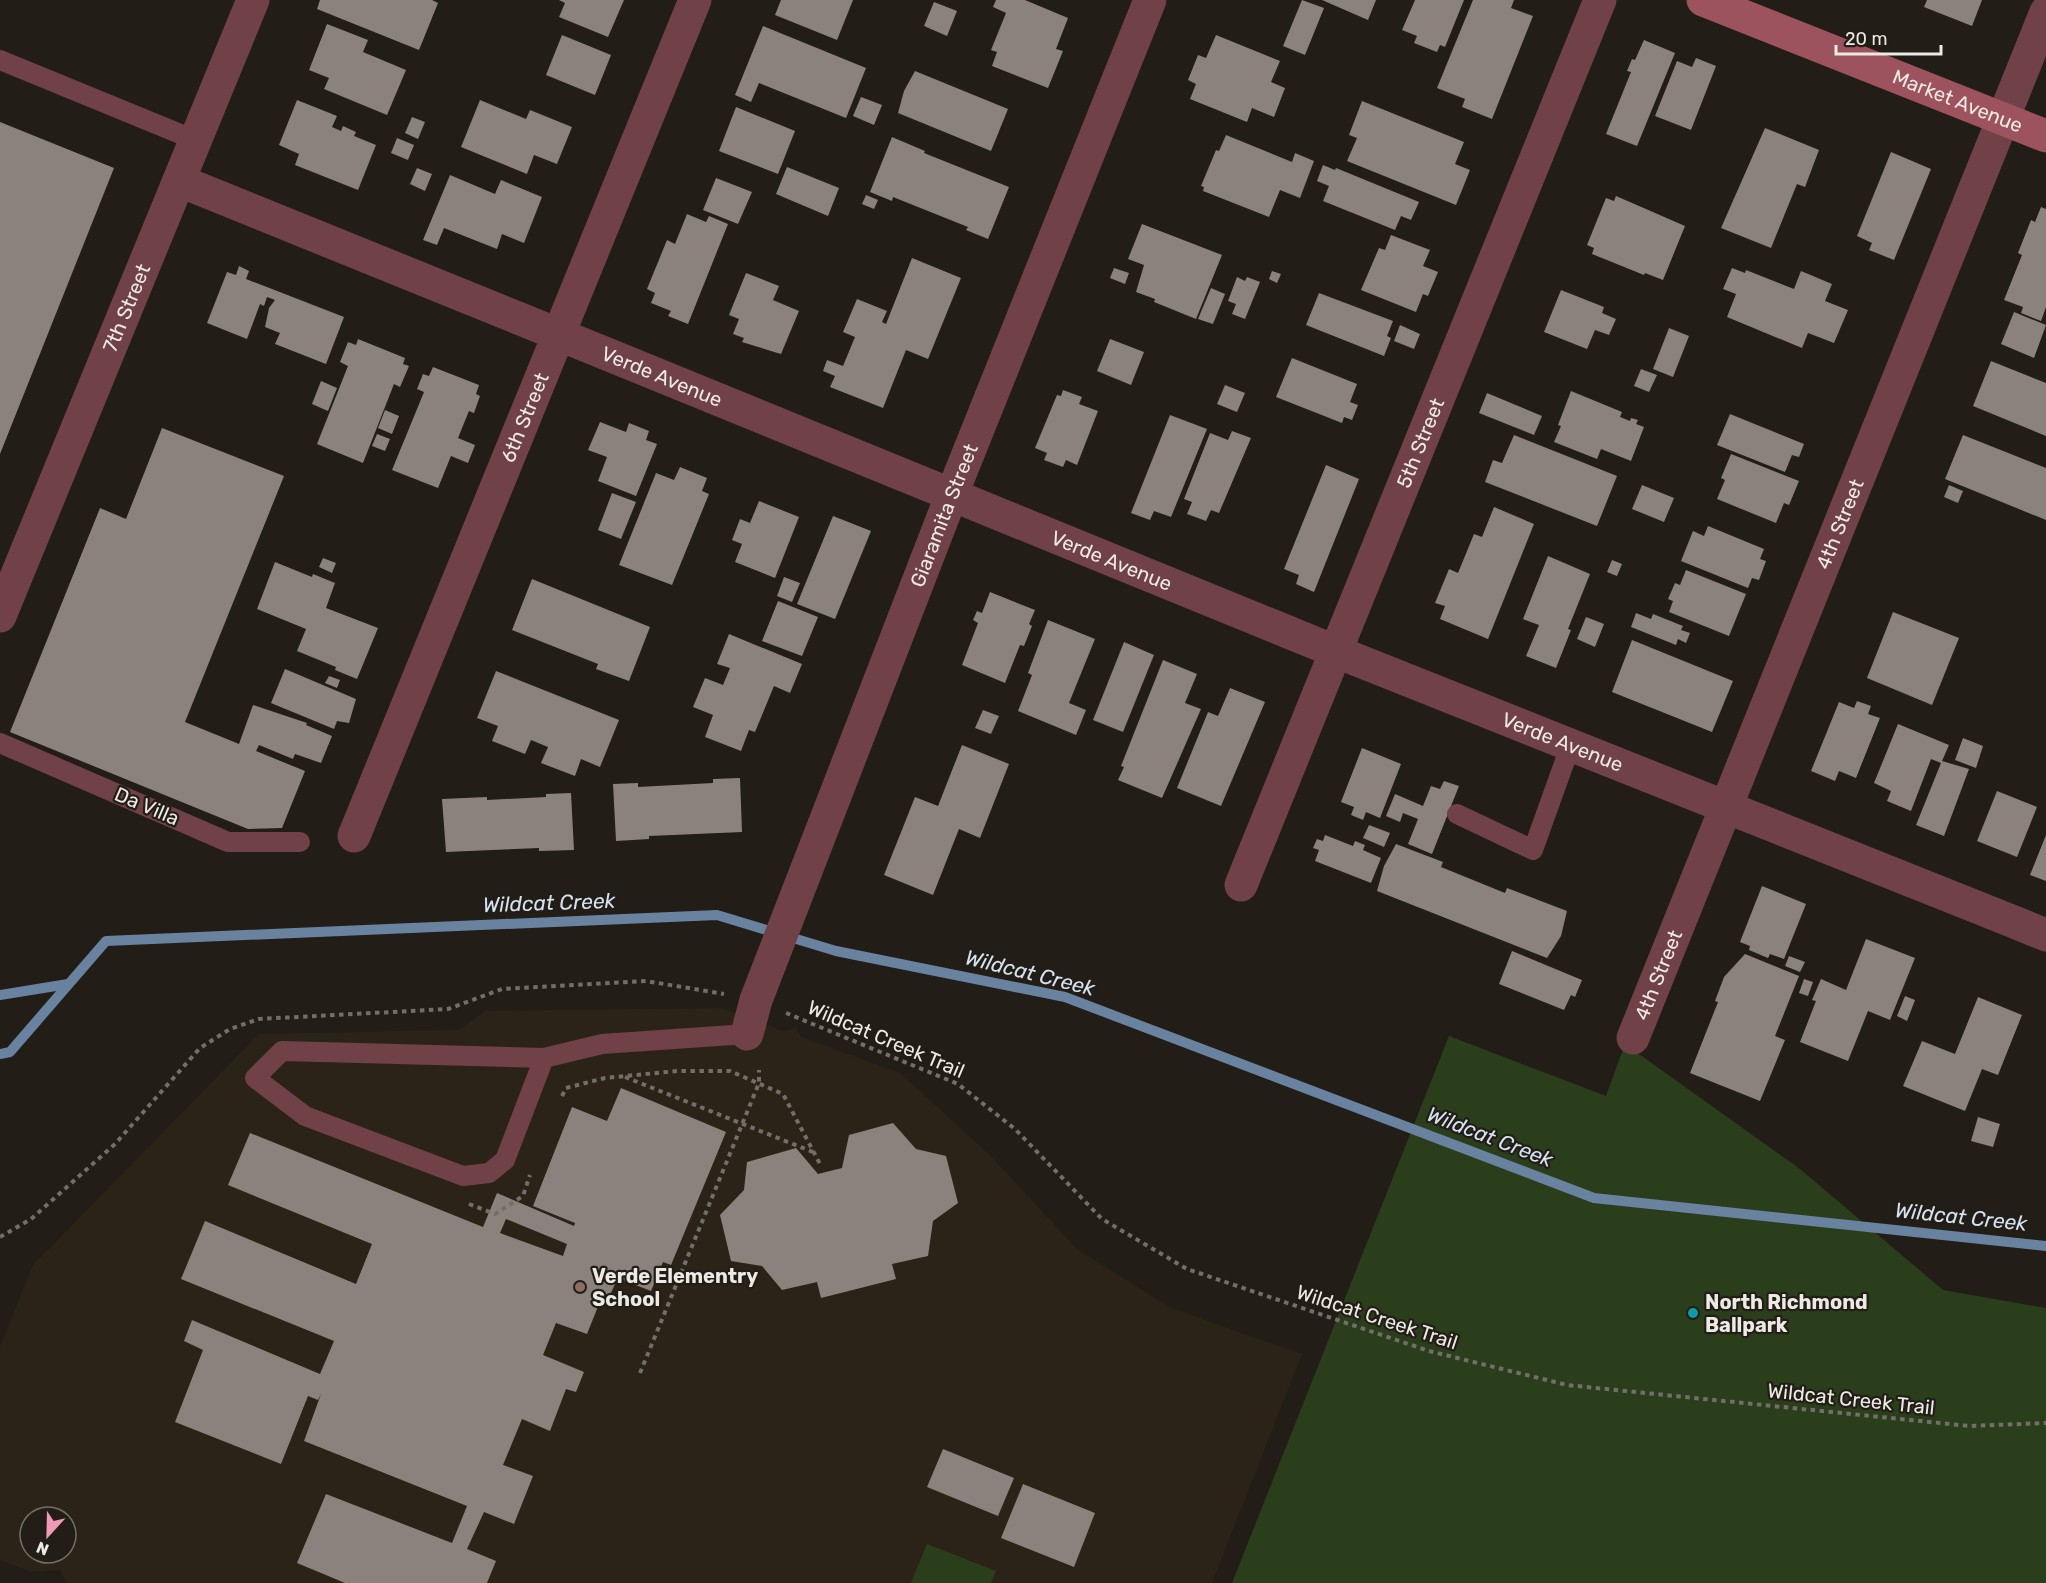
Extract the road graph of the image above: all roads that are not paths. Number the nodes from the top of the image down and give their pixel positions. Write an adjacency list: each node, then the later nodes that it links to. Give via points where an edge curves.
1 (253, 0): 10 (street, 7th Street)
2 (696, 0): 12 (street, 6th Street)
3 (1150, 0): 13 (street, Giaramita Street)
4 (1600, 0): 15 (street, 5th Street)
5 (1703, 0): 8 (street, Market Avenue)
6 (2046, 12): 8 (street, 4th Street)
7 (0, 60): 10 (lane)
8 (2003, 118): 9 (street, Market Avenue); 18 (street, 4th Street)
9 (2046, 136)
10 (195, 140): 11 (street, 7th Street)
11 (180, 181): 12 (street, Verde Avenue); 14 (street, 7th Street)
12 (559, 333): 13 (street, Verde Avenue); 20 (street, 6th Street)
13 (952, 494): 15 (street, Verde Avenue); 24 (street, Giaramita Street, via 765,978)
14 (0, 616)
15 (1335, 651): 17 (street, Verde Avenue); 22 (street, 5th Street)
16 (0, 743): 21 (lane, Da Villa, via 228,842)
17 (1571, 744): 18 (street, Verde Avenue); 19 (lane, via 1533,850)
18 (1727, 805): 23 (street, Verde Avenue); 25 (street, 4th Street)
19 (1457, 814)
20 (354, 836)
21 (300, 842)
22 (1241, 885)
23 (2046, 935)
24 (747, 1034): 26 (lane, via 602,1044)
25 (1633, 1038)
26 (544, 1058): 26 (lane, via 282,1051 255,1078 305,1116 464,1176 489,1173 505,1160)

